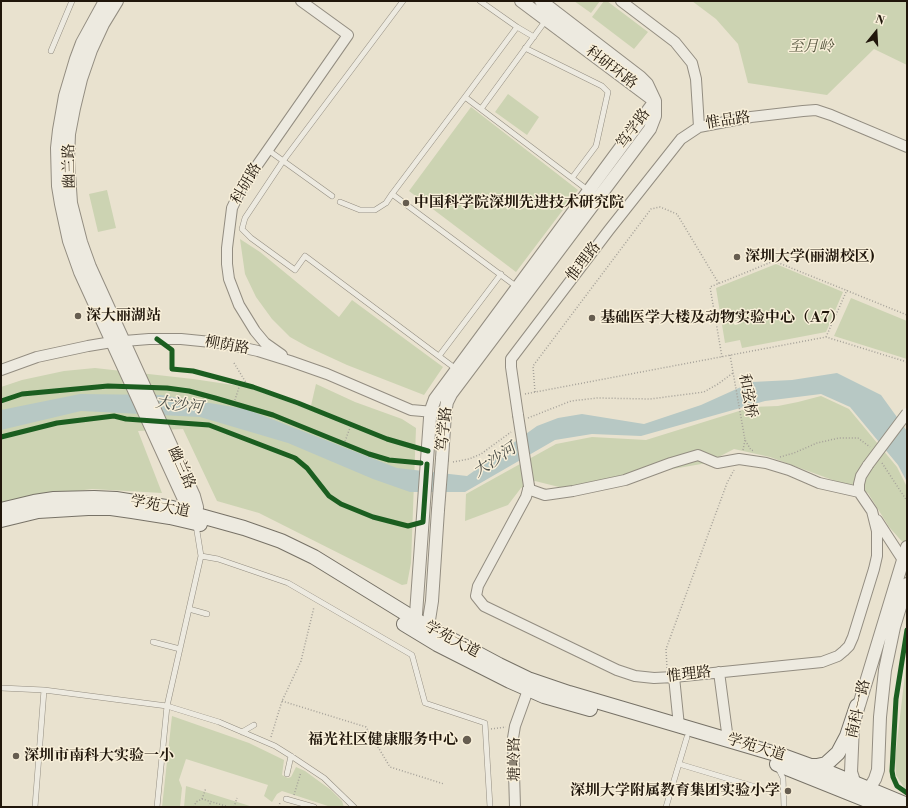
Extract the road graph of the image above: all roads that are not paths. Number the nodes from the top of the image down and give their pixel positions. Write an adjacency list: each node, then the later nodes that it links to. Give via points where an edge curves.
1 (72, 1): 14 (lane)
2 (105, 1): 29 (street, 幽兰路, via 82,43 69,78 59,130 57,164 61,204 71,247 80,272)
3 (117, 1): 29 (street, 幽兰路, via 97,38 81,79 71,121 68,167 71,203 81,242)
4 (301, 1): 20 (street, 科研路, via 348,35)
5 (403, 1): 21 (lane)
6 (480, 1): 11 (lane)
7 (521, 1): 10 (street, 科研环路)
8 (540, 1): 16 (street, 科研环路, via 633,71 647,84)
9 (621, 1): 18 (street, 惟品路, via 675,42 692,63 696,79)
10 (546, 20): 12 (lane); 16 (street, 科研环路)
11 (516, 27): 12 (lane); 15 (lane)
12 (534, 36): 13 (lane)
13 (525, 48): 17 (lane); 22 (lane, via 602,86 608,92 596,146)
14 (51, 50)
15 (466, 97): 17 (lane); 24 (lane)
16 (655, 101): 23 (street, 笃学路); 35 (street, 笃学路, via 655,116 650,129 451,394)
17 (481, 109): 22 (lane)
18 (699, 127): 19 (street, 惟品路, via 751,117 816,110); 38 (street, 惟理路, bridge, via 680,139 511,359)
19 (907, 147)
20 (267, 149): 21 (lane); 31 (street, 科研路, via 242,187 232,208 227,264 233,293 255,331)
21 (283, 161): 25 (lane); 30 (lane, via 245,218 242,229 295,270 306,256)
22 (572, 178): 23 (lane)
23 (588, 191): 28 (street, 笃学路)
24 (392, 194): 26 (lane, via 386,203 375,210 360,210); 27 (lane)
25 (332, 196)
26 (340, 202)
27 (500, 274): 28 (lane); 30 (lane)
28 (517, 287): 32 (street, 笃学路)
29 (118, 342): 31 (street, 柳荫路, via 180,339 221,343); 33 (street, 柳荫路, via 37,357); 37 (street, 幽兰路, via 137,370); 37 (street, 幽兰路, via 124,369)
30 (439, 356): 32 (lane)
31 (290, 361): 34 (street, 柳荫路, via 411,410)
32 (456, 369): 34 (street, 笃学路, via 435,398)
33 (1, 370)
34 (431, 411): 35 (street, 柳荫路); 49 (street, 笃学路, via 422,522)
35 (445, 412): 49 (street, 笃学路, bridge, via 445,461 438,510 431,612)
36 (907, 412): 39 (street, bridge, via 861,476)
37 (165, 444): 42 (street, 幽兰路, via 194,496)
38 (529, 488): 39 (street, via 545,496 581,489 626,480 698,455 717,463 739,459 766,463 819,483); 53 (street, 惟理路, via 478,586 476,596 484,606 617,670 635,676)
39 (859, 492): 41 (street, 惟理路)
40 (1, 510): 42 (main road, 学苑大道, via 54,499 94,498 153,504)
41 (872, 511): 44 (street); 52 (street, 惟理路, via 877,531 877,556 849,646 838,656 822,662)
42 (194, 516): 43 (main road, 学苑大道, via 170,517 111,508 88,508 38,511); 45 (lane); 49 (main road, 学苑大道, via 293,556)
43 (1, 520)
44 (905, 555): 58 (street, 南科一路)
45 (201, 556): 47 (lane); 77 (lane, via 218,559 288,583 412,655 425,703 485,723)
46 (907, 585): 70 (street, 南科一路, via 889,647 882,692 878,770 875,779)
47 (189, 609): 48 (lane); 51 (lane)
48 (207, 614)
49 (420, 628): 56 (main road, 学苑大道, via 494,674); 60 (main road, 学苑大道, via 534,681)
50 (153, 642): 51 (lane)
51 (180, 649): 57 (lane)
52 (719, 672): 53 (street, 惟理路); 62 (street)
53 (671, 677): 60 (street)
54 (1, 688): 55 (lane)
55 (44, 690): 57 (lane); 73 (lane)
56 (528, 690): 60 (main road, 学苑大道, via 565,702); 78 (street, 塘岭路, via 513,738)
57 (167, 706): 61 (lane); 74 (lane)
58 (858, 706): 65 (main road, via 838,753 826,764); 68 (street, 南科一路, via 852,734 851,772)
59 (254, 725): 61 (lane)
60 (683, 731): 62 (main road, 学苑大道); 64 (lane); 67 (main road, 学苑大道, via 776,764)
61 (242, 732): 63 (lane)
62 (728, 740): 65 (main road, 学苑大道)
63 (291, 756): 66 (lane); 76 (lane, via 324,778)
64 (679, 764): 69 (lane); 79 (lane)
65 (811, 766): 68 (main road, 学苑大道)
66 (287, 774)
67 (788, 774): 70 (main road, 学苑大道); 80 (lane)
68 (854, 783): 70 (main road, 学苑大道)
69 (759, 788)
70 (864, 793): 72 (main road, 学苑大道); 81 (main road, 学苑大道)
71 (289, 800): 75 (lane)
72 (907, 805)
73 (35, 807)
74 (157, 807)
75 (314, 807)
76 (354, 807)
77 (490, 807)
78 (516, 807)
79 (666, 807)
80 (784, 807)
81 (884, 807)

